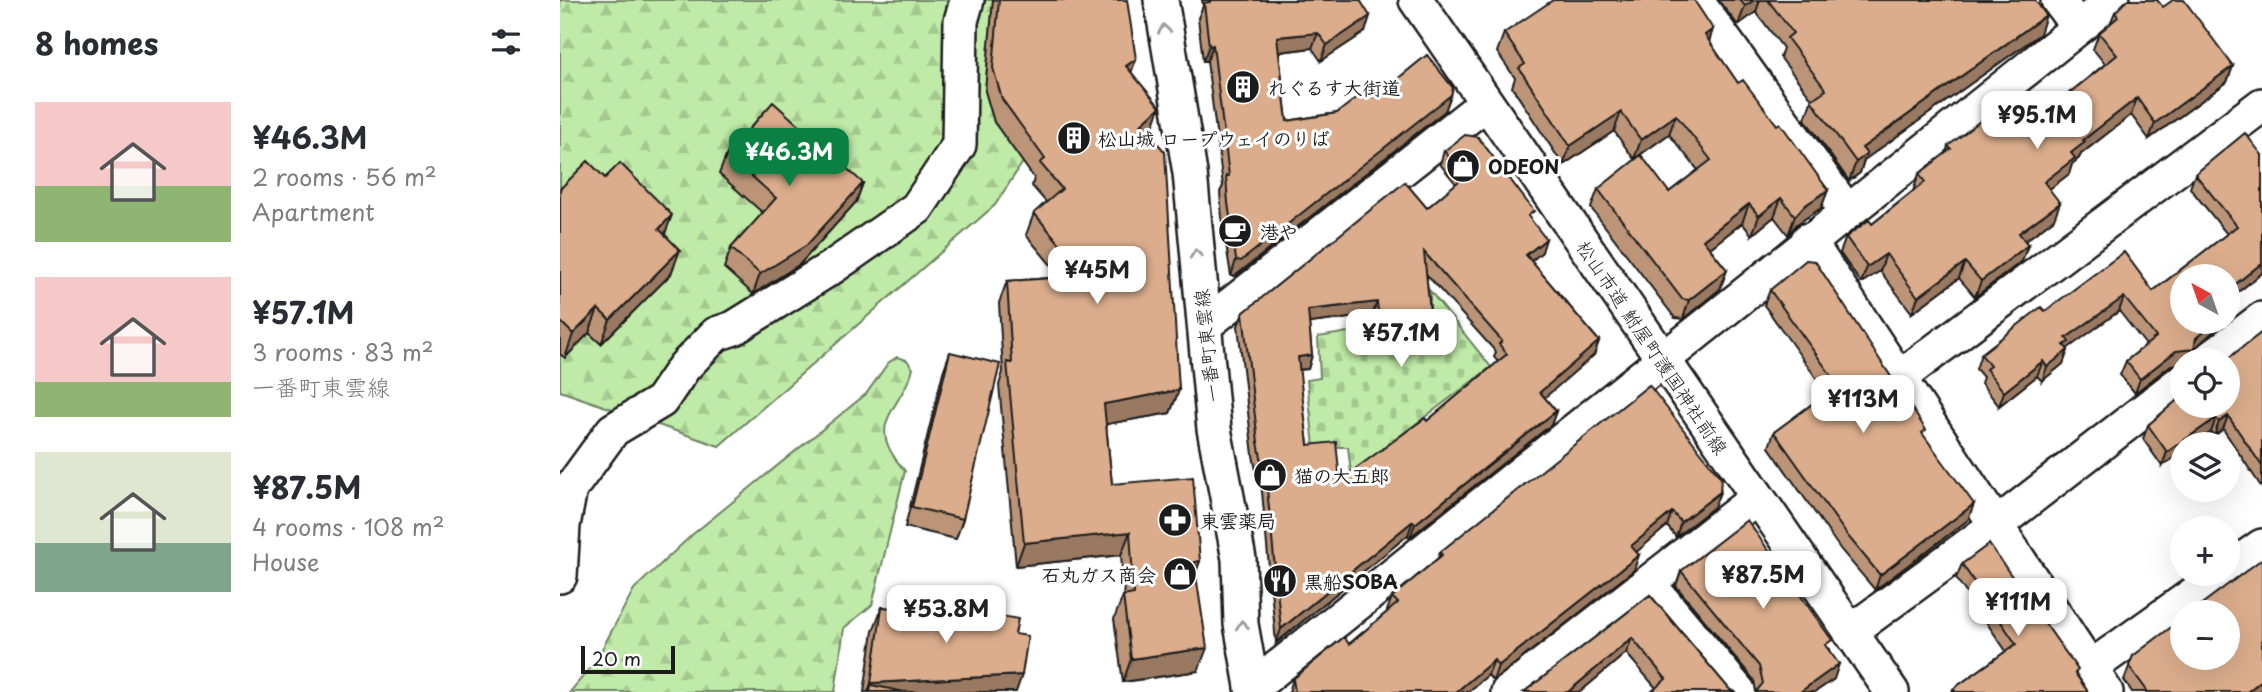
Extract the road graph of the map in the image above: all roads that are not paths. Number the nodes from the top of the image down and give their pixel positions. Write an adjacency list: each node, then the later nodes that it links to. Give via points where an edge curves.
1 (967, 0): 22 (street, via 961,21 959,145 917,208 834,266 734,328 716,334 684,367 661,401 613,430 570,489)
2 (1161, 0): 13 (street, 一番町東雲線, one-way to 2, via 1190,173)
3 (1416, 0): 8 (street, 松山市道 鮒屋町護国神社前線)
4 (1696, 0): 10 (street)
5 (2058, 0): 7 (street)
6 (2113, 0): 7 (street)
7 (2077, 26): 10 (street)
8 (1486, 103): 13 (street); 15 (street, 松山市道 鮒屋町護国神社前線)
9 (2262, 105): 16 (street)
10 (1846, 210): 11 (street)
11 (1808, 240): 15 (street); 16 (street)
12 (2262, 318): 14 (street)
13 (1205, 325): 27 (street, 一番町東雲線, one-way to 13, via 1241,624 1239,559 1214,429)
14 (2223, 348)
15 (1662, 360): 18 (street, 松山市道 鮒屋町護国神社前線); 27 (street)
16 (1899, 378): 19 (street)
17 (2170, 390): 19 (street)
18 (1756, 498): 23 (street); 25 (street, 松山市道 鮒屋町護国神社前線)
19 (1996, 525): 25 (street); 26 (street)
20 (2262, 546): 21 (street)
21 (2240, 562)
22 (560, 576)
23 (1648, 583): 28 (street); 29 (street)
24 (2208, 586): 26 (street)
25 (1850, 632): 30 (street, 松山市道 鮒屋町護国神社前線)
26 (2098, 680)
27 (1252, 690)
28 (1508, 692)
29 (1739, 692)
30 (1892, 692)

